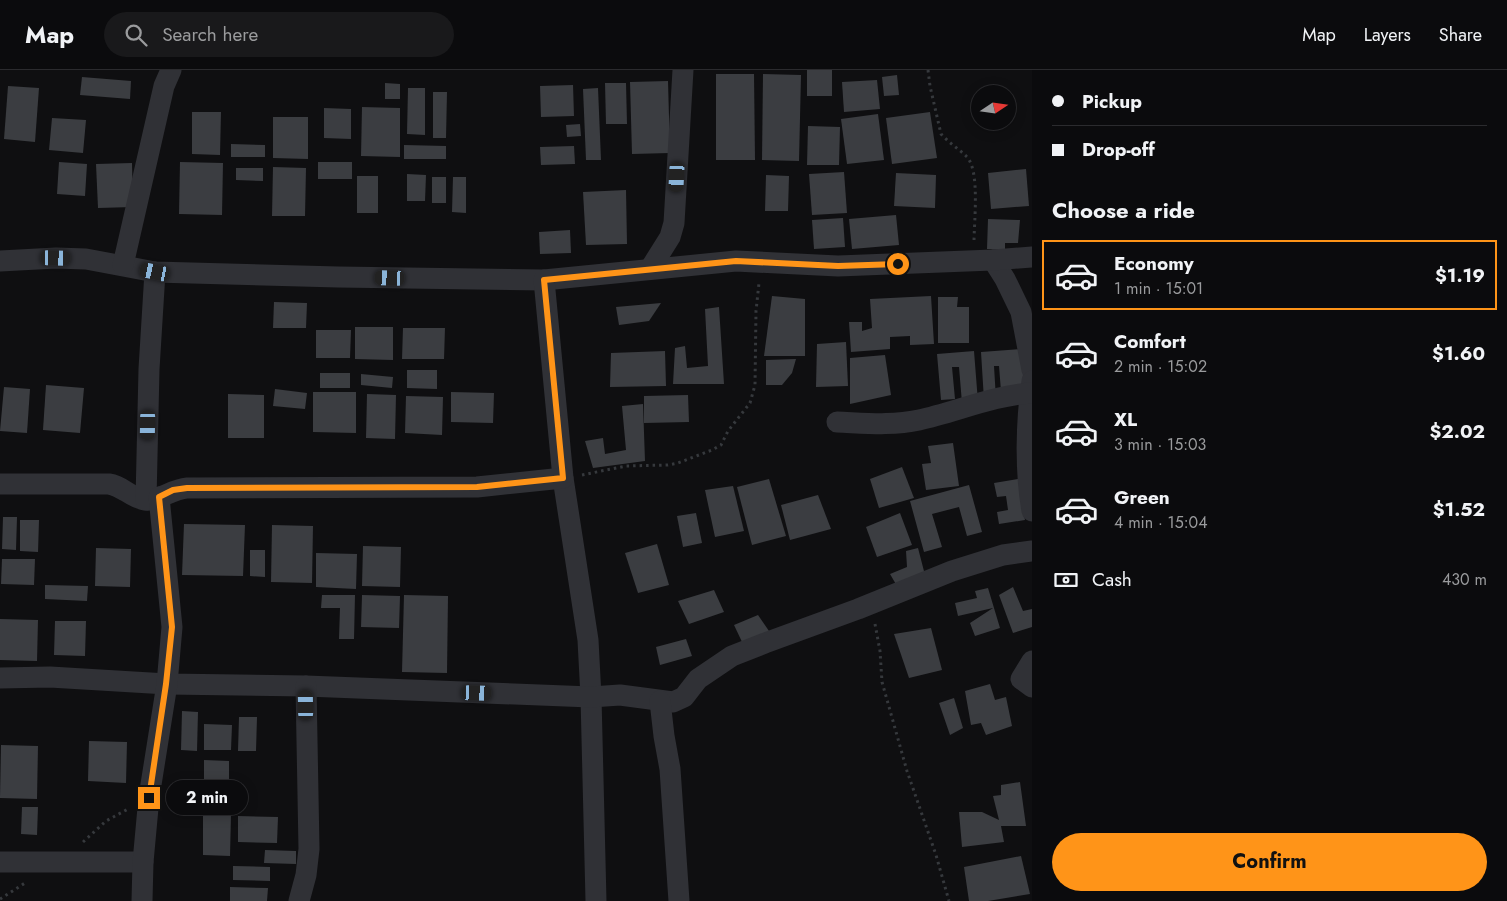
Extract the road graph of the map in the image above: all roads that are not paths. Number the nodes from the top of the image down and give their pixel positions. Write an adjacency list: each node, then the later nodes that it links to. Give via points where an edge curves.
1 (171, 70): 6 (street, via 164,86)
2 (684, 70): 7 (street, via 674,223 670,237)
3 (1032, 257): 5 (street)
4 (0, 261): 6 (street, via 56,258)
5 (983, 261): 7 (street, via 838,266 736,261); 10 (street, via 1015,296)
6 (123, 264): 8 (street)
7 (650, 270): 9 (street)
8 (155, 272): 9 (street); 15 (street, via 149,369)
9 (544, 280): 13 (street)
10 (1032, 370)
11 (1032, 389): 12 (street, via 917,420 879,424); 16 (street, via 1027,465)
12 (837, 422)
13 (563, 478): 15 (street, via 477,487 187,488); 23 (street, via 588,640)
14 (0, 484): 15 (street, via 109,484 134,497)
15 (153, 499): 20 (street, via 172,627)
16 (1032, 511)
17 (1032, 551): 24 (street, via 1003,555 952,571 765,642 732,656 698,679 678,700)
18 (1032, 661): 22 (street, via 1021,679)
19 (0, 678): 20 (street, via 50,677)
20 (166, 684): 21 (street); 26 (street)
21 (306, 686): 23 (street); 28 (street, via 309,849)
22 (1032, 687)
23 (591, 697): 24 (street, via 620,695); 29 (street)
24 (660, 701): 30 (street, via 670,769)
25 (0, 862): 26 (street)
26 (143, 862): 27 (street)
27 (142, 901)
28 (299, 901)
29 (596, 901)
30 (679, 901)

